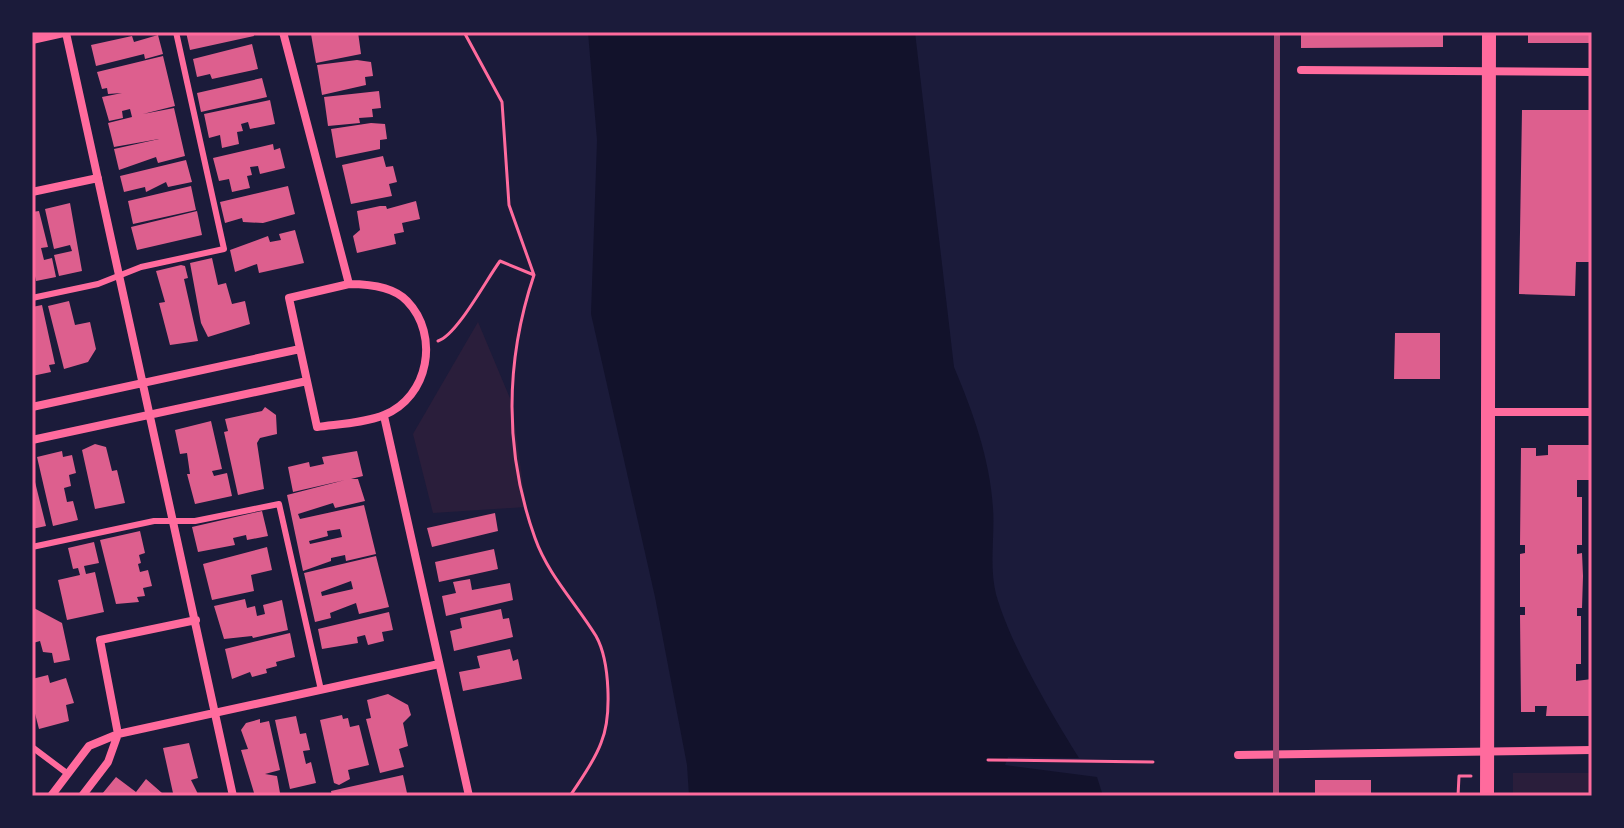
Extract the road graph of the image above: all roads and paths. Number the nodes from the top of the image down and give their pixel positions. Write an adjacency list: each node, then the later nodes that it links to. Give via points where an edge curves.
1 (67, 32): 6 (street); 10 (street)
2 (176, 32): 12 (lane, via 224,249)
3 (283, 32): 14 (street)
4 (464, 32): 13 (path, via 502,102 509,205)
5 (1489, 32): 7 (street)
6 (32, 40)
7 (1489, 69): 8 (street); 9 (street); 21 (street)
8 (1301, 70)
9 (1592, 72)
10 (98, 178): 11 (street); 12 (street)
11 (32, 192)
12 (120, 275): 15 (lane); 19 (street)
13 (534, 275): 16 (path, via 500,261 446,338); 45 (path, via 523,307 512,386 512,450 536,540 550,571 598,639 609,685 603,741)
14 (349, 284): 16 (street, via 375,284 407,300 426,332); 17 (street, via 289,298)
15 (32, 298)
16 (427, 344): 24 (street, via 417,385)
17 (300, 349): 18 (street); 19 (street)
18 (307, 381): 23 (street); 24 (street, via 317,427)
19 (144, 383): 20 (street); 23 (street)
20 (32, 407)
21 (1489, 412): 22 (street); 34 (street)
22 (1592, 412)
23 (151, 414): 25 (street); 26 (street)
24 (384, 416): 29 (street)
25 (32, 440)
26 (174, 521): 27 (lane); 28 (street); 30 (lane, via 279,504)
27 (32, 547)
28 (196, 620): 31 (street); 32 (street, via 100,640)
29 (439, 664): 30 (street); 44 (street)
30 (321, 690): 31 (street)
31 (214, 712): 32 (street); 43 (street)
32 (118, 734): 39 (street, via 89,746); 42 (street, via 108,762)
33 (32, 747): 39 (lane)
34 (1487, 749): 35 (street); 36 (street); 47 (street)
35 (1592, 750)
36 (1238, 755)
37 (988, 760): 38 (path)
38 (1153, 762)
39 (68, 774): 41 (street)
40 (1467, 777): 46 (path, via 1459,776)
41 (51, 796)
42 (82, 796)
43 (233, 796)
44 (469, 796)
45 (570, 796)
46 (1458, 796)
47 (1487, 796)

